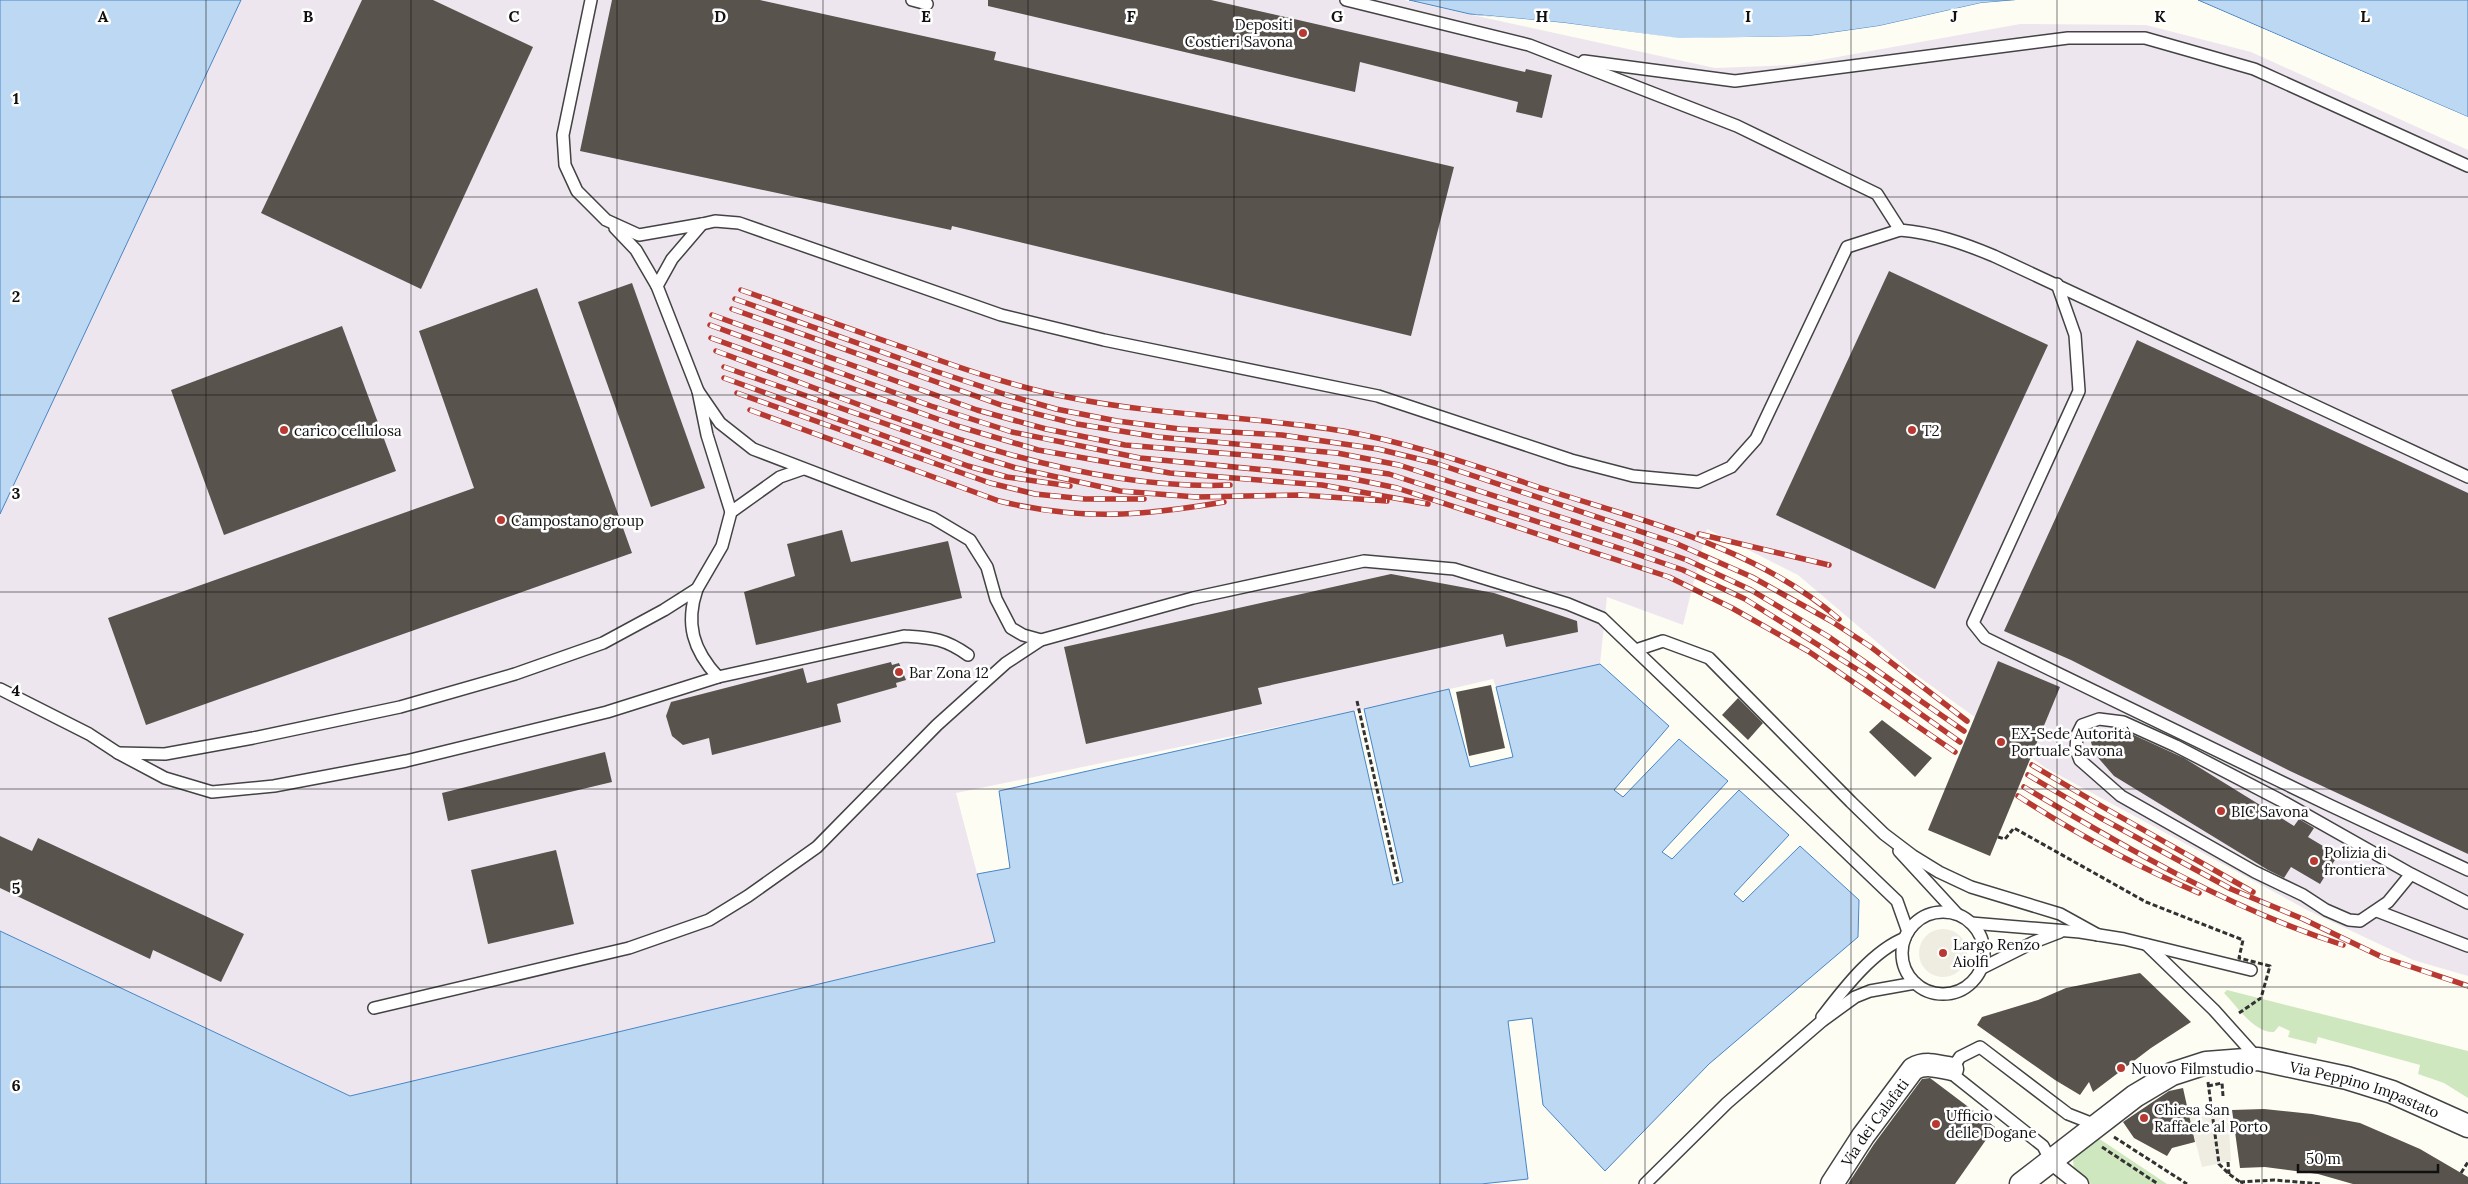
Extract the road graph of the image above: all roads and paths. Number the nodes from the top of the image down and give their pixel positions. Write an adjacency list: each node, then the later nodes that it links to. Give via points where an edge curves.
1 (591, 0): 7 (lane, via 563,135 565,165 577,191)
2 (912, 0): 4 (lane)
3 (1346, 0): 5 (lane, via 1529,45)
4 (926, 4)
5 (1565, 59): 6 (lane, via 1735,81 2068,38 2145,38 2254,69); 9 (lane, via 1737,126 1877,194)
6 (2468, 166)
7 (606, 220): 8 (lane, via 639,235); 11 (lane, via 636,250)
8 (702, 224): 9 (lane, via 714,221 739,223 1001,315 1104,340 1378,396 1571,460 1633,476 1698,482 1731,467 1756,439 1847,247); 11 (lane, via 672,259)
9 (1900, 230): 10 (lane, via 1954,239)
10 (2056, 284): 14 (lane); 26 (lane, via 2075,335 2078,391 1974,623 1985,638)
11 (657, 286): 12 (lane)
12 (698, 391): 13 (lane, via 720,423 753,449); 15 (lane, via 707,435)
13 (803, 468): 15 (lane, via 780,477); 17 (lane, via 933,518 970,540 987,567 996,599 1012,628)
14 (2468, 477)
15 (731, 512): 16 (lane, via 722,546)
16 (697, 589): 20 (lane, via 690,608 693,638 704,663); 23 (lane, via 603,643 515,674 400,707 165,754)
17 (1041, 640): 18 (lane, via 1193,598 1364,561 1454,569 1568,604 1602,618); 41 (lane, via 996,671 937,725 816,847 709,920 629,948)
18 (1636, 650): 24 (lane, via 1664,642 1710,658); 34 (lane, via 1897,901)
19 (968, 655): 20 (lane, via 951,643 904,636)
20 (718, 677): 23 (lane, via 607,712 406,762 274,786 212,792 165,778)
21 (0, 689): 23 (lane, via 89,734)
22 (1357, 700): 28 (path)
23 (118, 753)
24 (1884, 834): 31 (lane); 35 (lane, via 1939,872 1972,888 2060,914)
25 (1998, 836): 42 (path, bridge, via 2005,839 2014,828 2146,902 2243,940 2239,958 2270,966 2261,998)
26 (2468, 870)
27 (2412, 874): 29 (lane); 30 (lane, via 2398,893); 30 (lane, via 2220,768 2141,730 2123,722 2099,719 2082,725 2076,749 2080,760 2120,796 2326,910 2360,921)
28 (1398, 882)
29 (2468, 903)
30 (2377, 911): 37 (lane)
31 (1956, 914): 32 (lane); 34 (lane, via 1929,914 1917,921)
32 (1971, 923): 33 (lane); 38 (lane, via 1983,944)
33 (2063, 931): 35 (lane); 38 (lane)
34 (1906, 935): 40 (lane, via 1903,962); 43 (lane, via 1884,950 1841,992)
35 (2098, 935): 36 (lane)
36 (2147, 945): 39 (lane); 44 (lane, via 2220,1016)
37 (2468, 946)
38 (1982, 968): 40 (lane, via 1966,988 1952,993 1929,992)
39 (2251, 970)
40 (1915, 983): 43 (lane, via 1870,991 1856,997)
41 (374, 1008)
42 (2238, 1013)
43 (1810, 1031): 55 (lane, via 1727,1103)
44 (2258, 1059): 47 (street, Via Peppino Impastato, via 2347,1078 2392,1092); 48 (street, Via Peppino Impastato, via 2206,1063 2187,1068 2135,1096)
45 (1952, 1069): 48 (lane, via 1960,1057 1980,1047); 49 (lane, via 1956,1077 2043,1146); 56 (street, Via dei Calafati, via 1932,1065 1913,1069)
46 (2223, 1096): 53 (path, via 2222,1083 2208,1086 2219,1164)
47 (2468, 1126)
48 (2089, 1130): 49 (street, Via Peppino Impastato); 59 (path); 60 (path)
49 (2051, 1161): 57 (street, Via Peppino Impastato); 58 (street)
50 (2228, 1162): 53 (path)
51 (2468, 1162): 52 (path)
52 (2461, 1173)
53 (2228, 1174): 54 (path)
54 (2242, 1183): 61 (path, via 2274,1180)
55 (1645, 1184)
56 (1832, 1184)
57 (2022, 1184)
58 (2080, 1184)
59 (2158, 1184)
60 (2187, 1184)
61 (2322, 1184)

